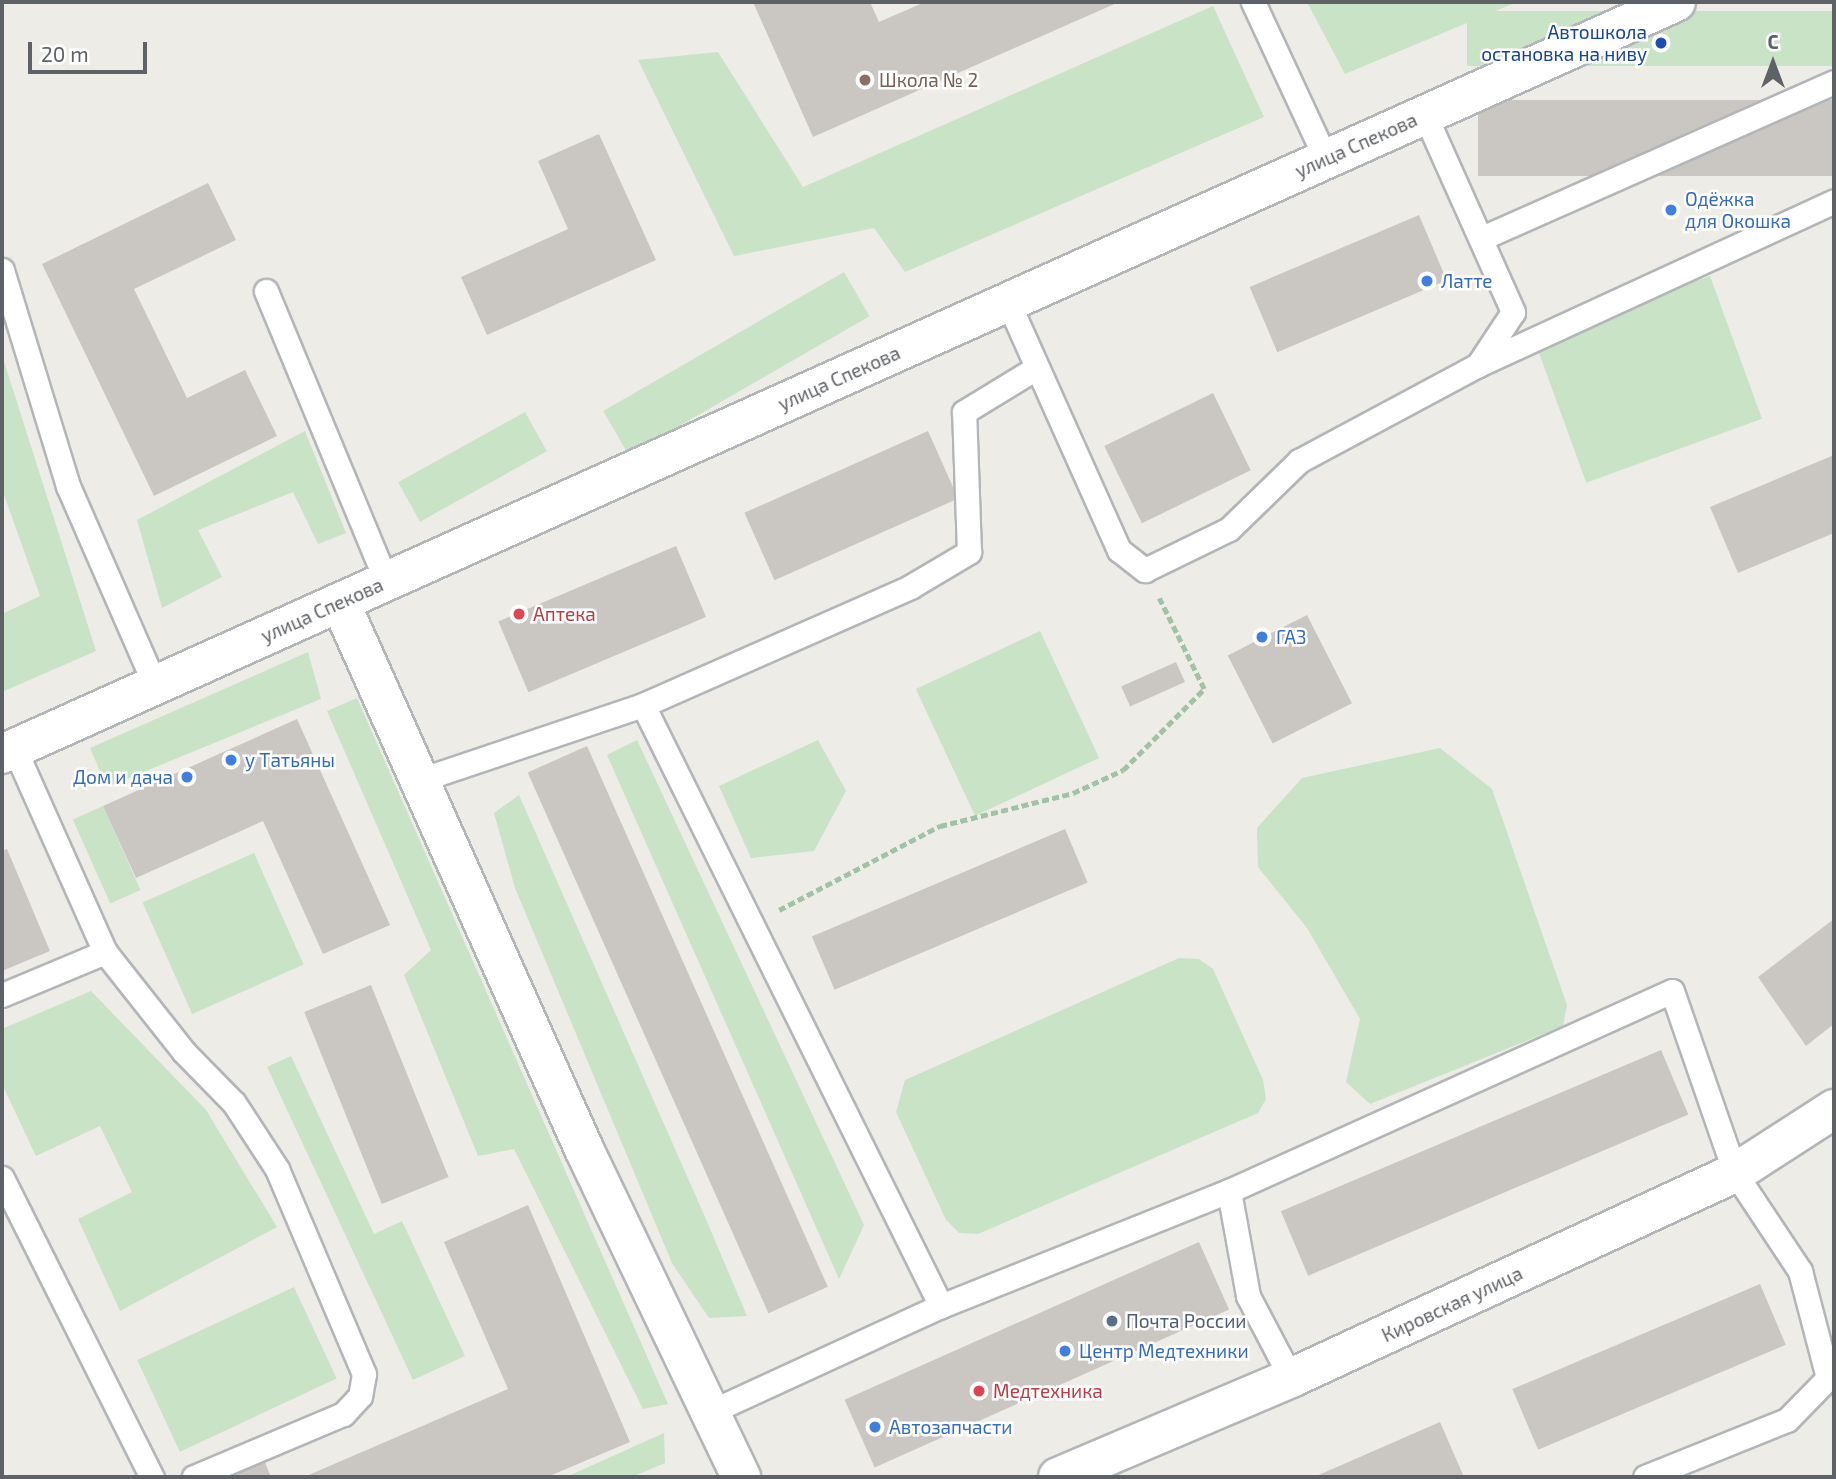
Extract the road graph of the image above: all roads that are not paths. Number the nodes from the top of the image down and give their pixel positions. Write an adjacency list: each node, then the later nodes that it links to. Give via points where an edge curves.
1 (1253, 2): 5 (lane)
2 (1676, 2): 4 (main road, улица Спекова)
3 (1834, 82): 7 (lane)
4 (1425, 115): 5 (main road, улица Спекова); 7 (lane)
5 (1326, 159): 10 (main road, улица Спекова)
6 (1834, 201): 11 (lane)
7 (1482, 238): 11 (lane, via 1513,312)
8 (2, 270): 15 (lane, via 68,486)
9 (266, 291): 13 (lane)
10 (1008, 302): 12 (lane); 13 (main road, улица Спекова)
11 (1478, 365): 12 (lane, via 1299,461 1229,528 1145,570 1119,550)
12 (1036, 368): 16 (lane, via 964,412 969,552 911,587)
13 (386, 581): 14 (main road, улица Спекова)
14 (340, 602): 15 (main road, улица Спекова); 18 (main road)
15 (155, 685): 17 (main road, улица Спекова)
16 (643, 705): 18 (lane); 25 (lane)
17 (8, 751): 19 (lane)
18 (423, 779): 28 (main road)
19 (105, 952): 20 (lane); 30 (lane, via 184,1052 234,1103 277,1169 364,1374 359,1396 343,1414)
20 (2, 995)
21 (1834, 1109): 22 (main road, Кировская улица)
22 (1735, 1173): 24 (lane, via 1672,991); 26 (lane, via 1800,1271); 27 (main road, Кировская улица)
23 (2, 1178): 29 (lane)
24 (1229, 1191): 25 (lane); 27 (lane, via 1248,1296)
25 (941, 1306): 28 (lane)
26 (1831, 1375): 33 (lane, via 1787,1420)
27 (1291, 1378): 32 (main road, Кировская улица)
28 (708, 1413): 31 (main road)
29 (152, 1477)
30 (194, 1477)
31 (741, 1477)
32 (1058, 1477)
33 (1645, 1477)

